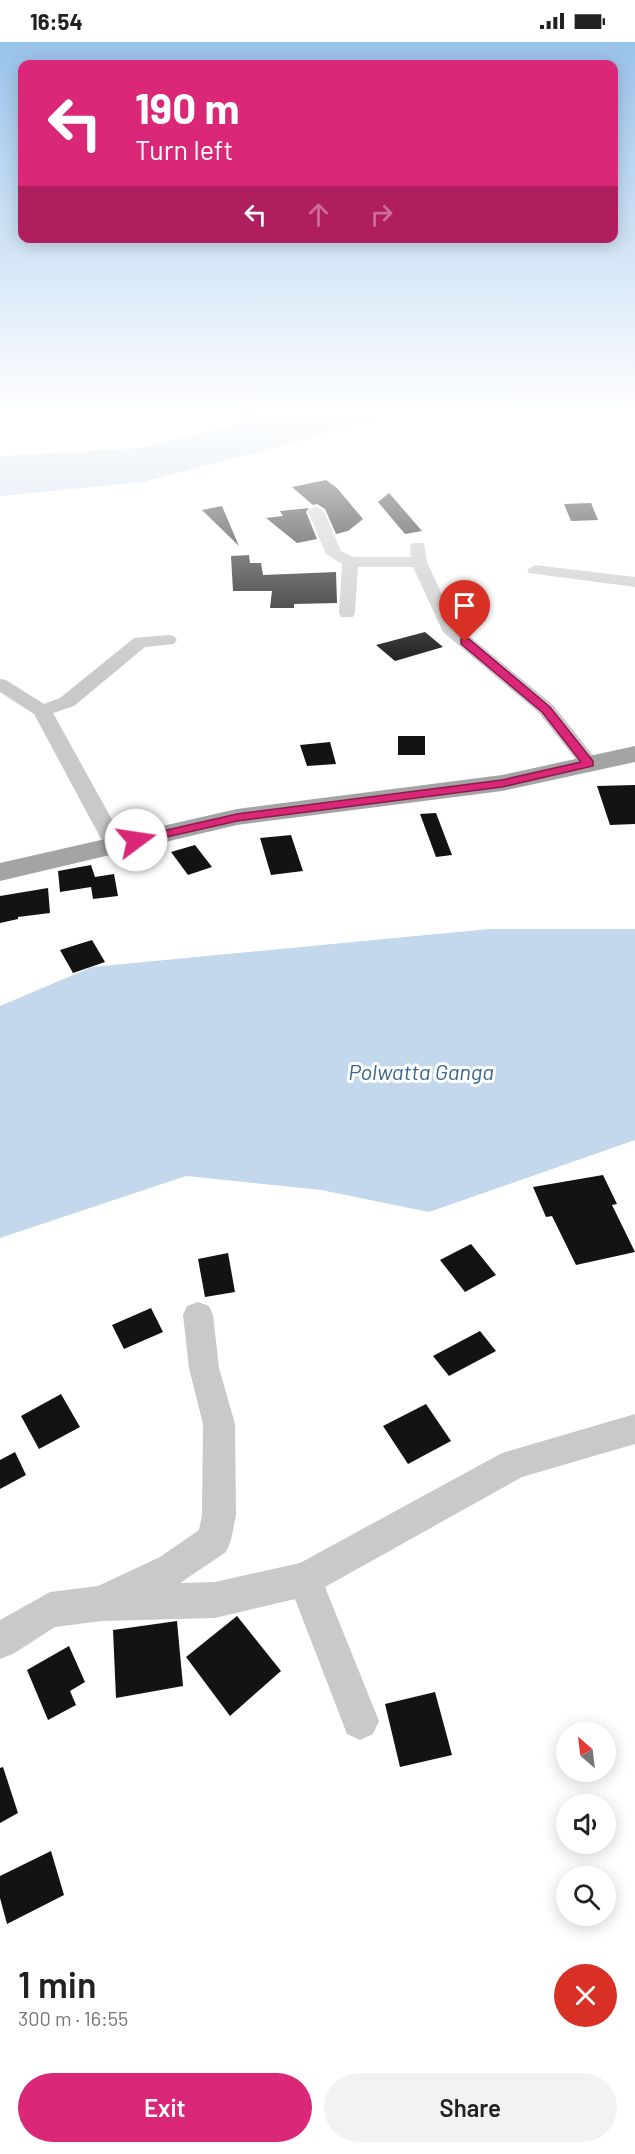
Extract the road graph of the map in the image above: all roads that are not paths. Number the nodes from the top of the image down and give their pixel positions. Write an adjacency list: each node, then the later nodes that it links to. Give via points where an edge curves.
1 (316, 511): 2 (street, via 334,554)
2 (350, 562): 5 (street); 10 (street, via 419,554 449,628 546,709)
3 (535, 570): 4 (street)
4 (635, 582)
5 (347, 613)
6 (168, 640): 8 (street, via 140,642 67,702)
7 (0, 684): 8 (street)
8 (42, 711): 11 (street)
9 (635, 754): 10 (main road)
10 (589, 763): 11 (main road, via 502,783 237,817)
11 (115, 845): 12 (main road)
12 (0, 872)
13 (198, 1315): 16 (street, via 204,1368 219,1424 219,1515 214,1540 172,1569)
14 (635, 1429): 15 (street, via 514,1464)
15 (305, 1579): 16 (street, via 215,1600); 18 (street)
16 (102, 1603): 17 (street, via 50,1610)
17 (0, 1641)
18 (360, 1721)

